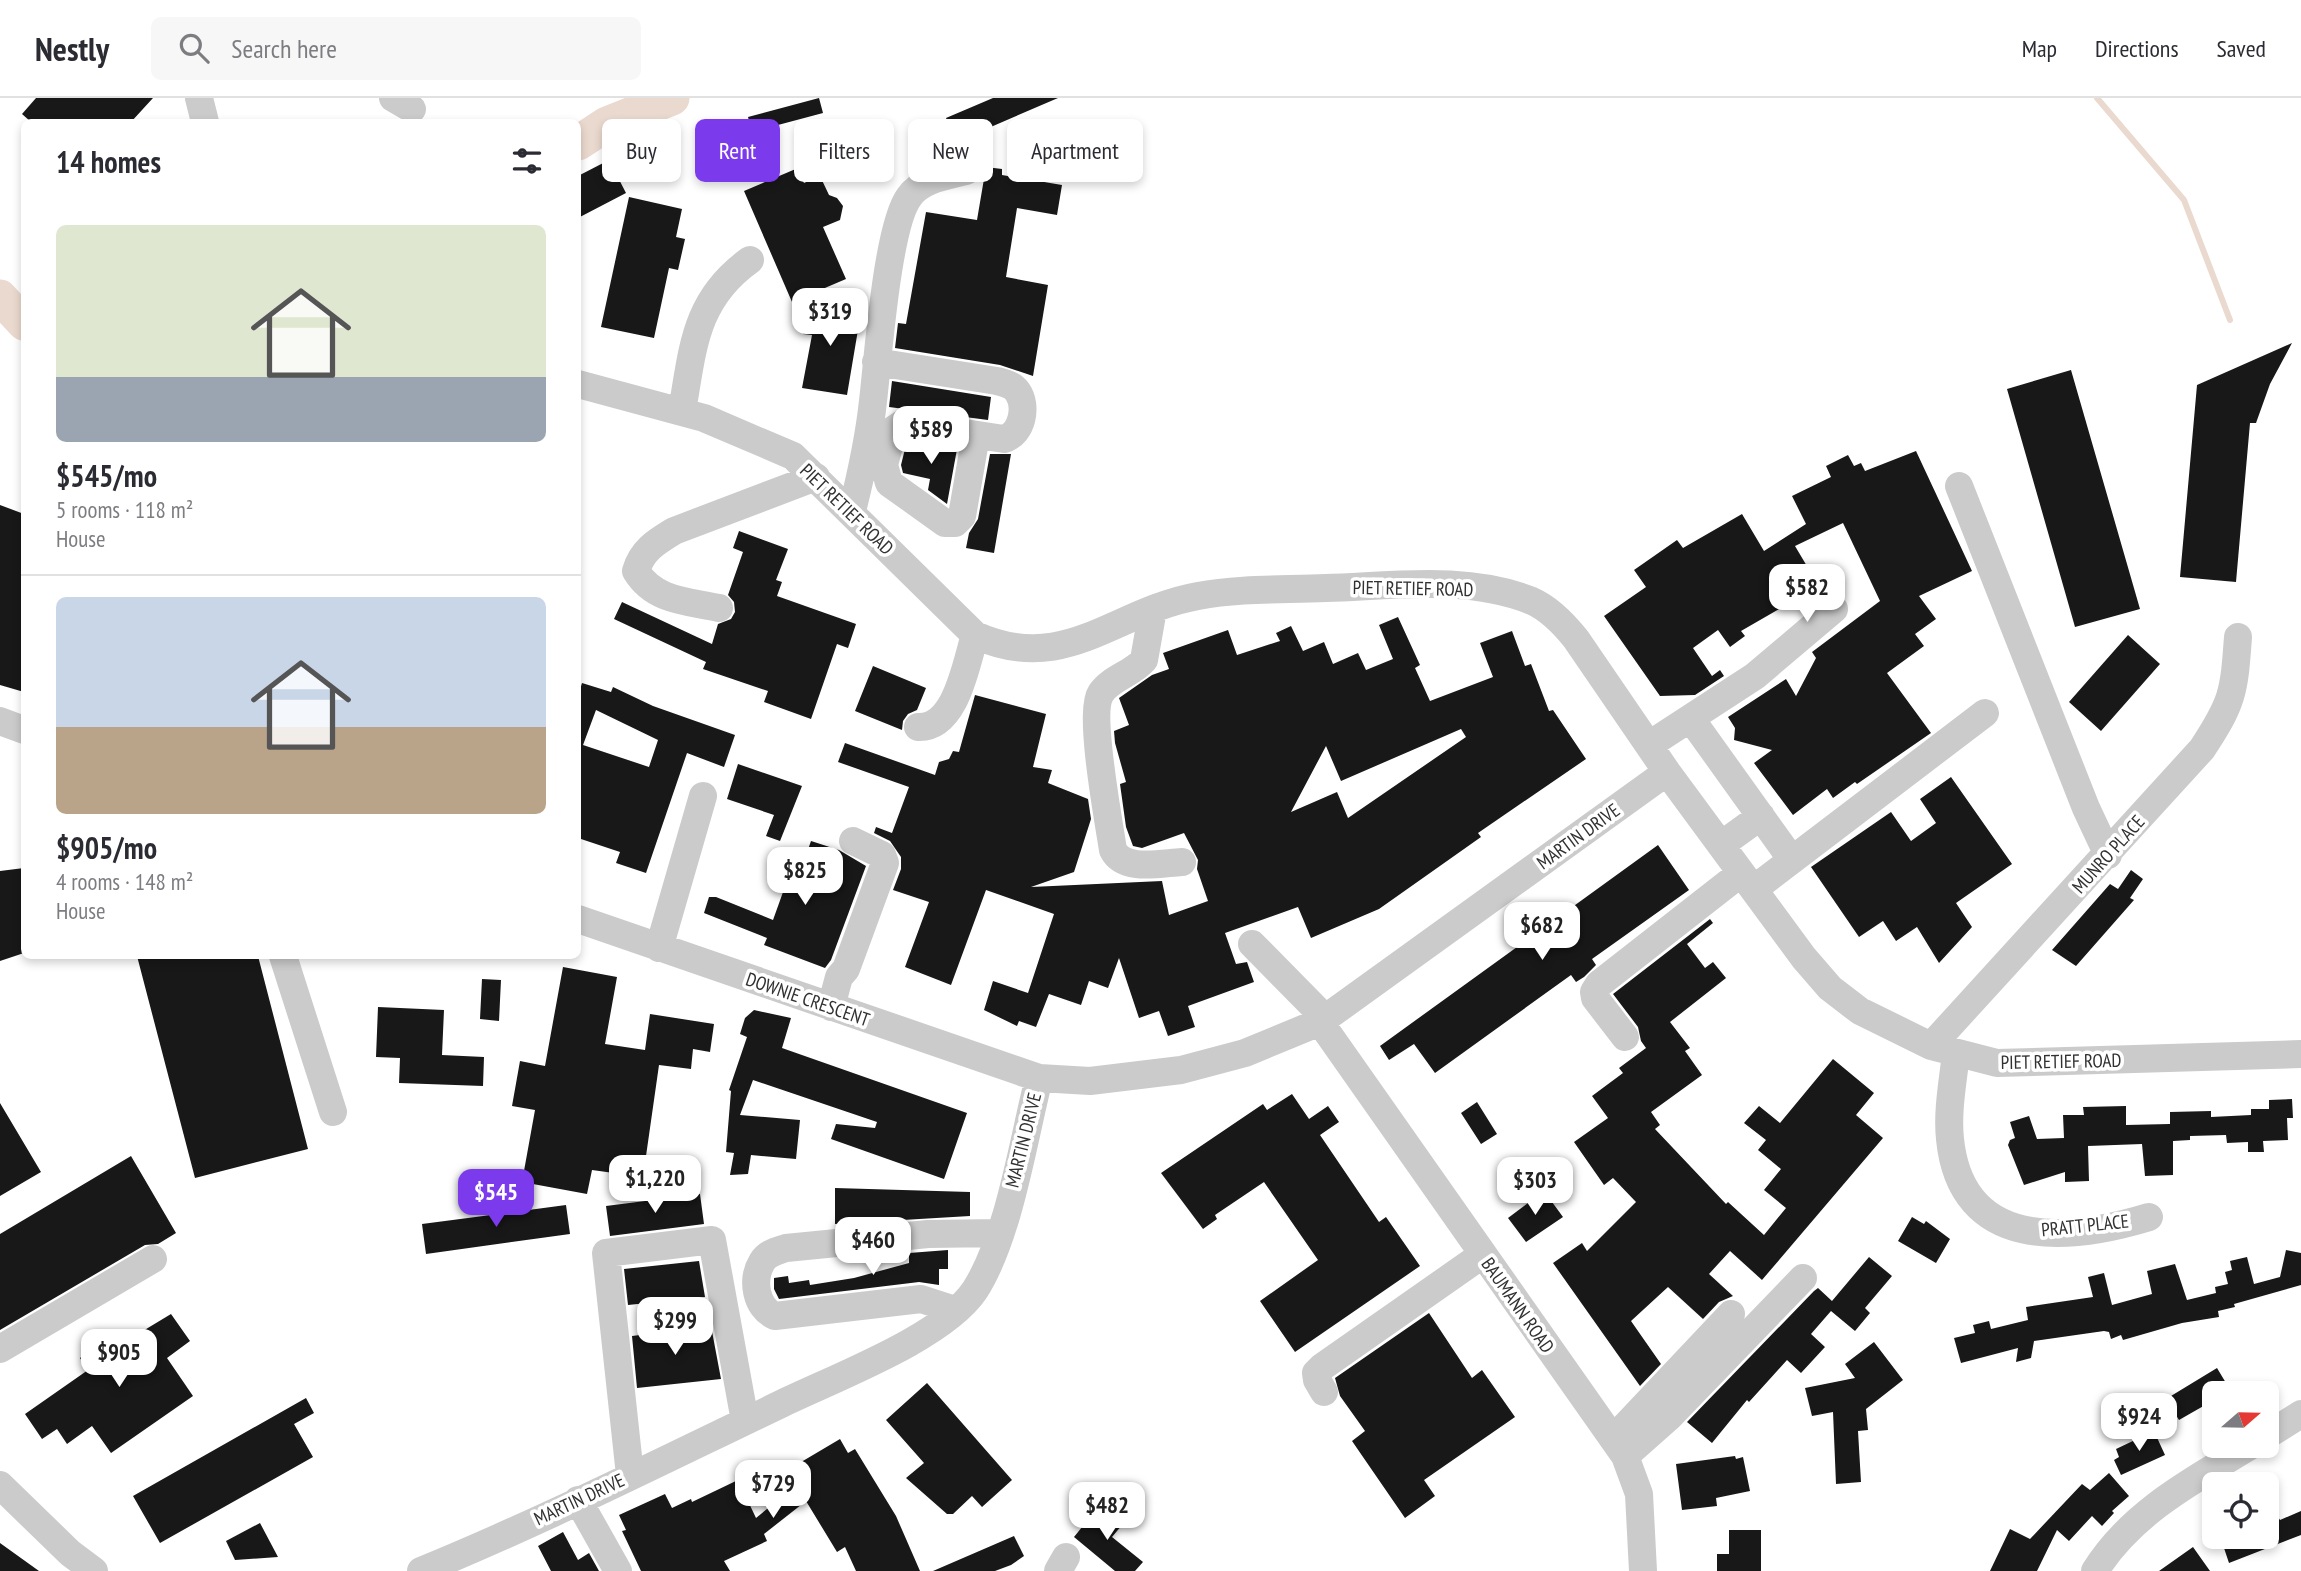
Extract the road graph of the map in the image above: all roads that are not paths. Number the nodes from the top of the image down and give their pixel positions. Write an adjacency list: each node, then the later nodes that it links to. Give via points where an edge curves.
1 (199, 98): 2 (street)
2 (204, 119)
3 (928, 182): 5 (street, via 907,199)
4 (750, 260): 7 (street, via 715,290 703,313)
5 (876, 362): 8 (street, via 997,381 1016,389 1022,413 1017,431 1004,439); 9 (street)
6 (581, 385): 7 (street, PIET RETIEF ROAD)
7 (682, 411): 10 (street, PIET RETIEF ROAD, via 793,456)
8 (976, 435): 9 (street, via 902,424 893,430); 9 (street, via 962,516 955,523 945,523 889,483)
9 (874, 464): 12 (street)
10 (816, 477): 12 (street, PIET RETIEF ROAD); 13 (street, via 674,531 640,557 636,571 645,587)
11 (1959, 486): 29 (street)
12 (852, 512): 16 (street, PIET RETIEF ROAD)
13 (719, 608)
14 (1153, 609): 16 (street, PIET RETIEF ROAD, via 1079,640 1043,649 1009,648); 23 (street, PIET RETIEF ROAD, via 1197,596 1378,585 1446,585 1515,595 1562,623); 31 (street, via 1144,660 1108,685 1097,701 1100,758 1117,859 1126,863)
15 (1834, 609): 19 (street, via 1755,676)
16 (975, 635): 21 (street, via 946,715 929,727)
17 (2238, 637): 29 (street, MUNRO PLACE, via 2234,691 2225,715 2202,749)
18 (1985, 713): 30 (street)
19 (1691, 719): 23 (street); 26 (street)
20 (0, 721): 22 (street)
21 (918, 727)
22 (21, 729)
23 (1649, 745): 24 (street, PIET RETIEF ROAD)
24 (1667, 772): 28 (street, PIET RETIEF ROAD); 38 (street, MARTIN DRIVE)
25 (703, 796): 35 (street)
26 (1761, 817): 28 (street); 30 (street)
27 (853, 841): 37 (street, via 882,855 886,863)
28 (1721, 845): 32 (street, PIET RETIEF ROAD)
29 (2108, 855): 40 (street, MUNRO PLACE)
30 (1792, 860): 32 (street)
31 (1182, 862)
32 (1747, 881): 39 (street, via 1599,984 1595,998); 40 (street, PIET RETIEF ROAD, via 1830,988 1860,1011)
33 (581, 920): 35 (street, DOWNIE CRESCENT)
34 (1252, 944): 38 (street, BAUMANN ROAD)
35 (659, 948): 37 (street, DOWNIE CRESCENT)
36 (284, 959): 43 (street)
37 (831, 1007): 42 (street, DOWNIE CRESCENT)
38 (1323, 1020): 42 (street, MARTIN DRIVE, via 1245,1053 1181,1070 1090,1081); 46 (street, BAUMANN ROAD)
39 (1625, 1037)
40 (1944, 1050): 41 (street, PIET RETIEF ROAD, via 2019,1065); 44 (street, PRATT PLACE, via 1950,1139 1959,1180 1981,1210 2011,1227 2048,1232)
41 (2301, 1054)
42 (1039, 1078): 45 (street, MARTIN DRIVE)
43 (333, 1112)
44 (2149, 1217)
45 (1000, 1233): 49 (street, MARTIN DRIVE, via 993,1258 973,1292); 49 (street, via 928,1234 786,1248 767,1256 757,1275 760,1303 775,1316 921,1299)
46 (1482, 1255): 52 (street, via 1322,1367 1317,1380); 56 (street, BAUMANN ROAD)
47 (153, 1259): 51 (street)
48 (1803, 1278): 56 (street, via 1668,1417)
49 (955, 1310): 54 (street, MARTIN DRIVE, via 902,1346)
50 (1731, 1314): 56 (street)
51 (0, 1349)
52 (1324, 1392)
53 (2301, 1415): 55 (street)
54 (746, 1421): 58 (street, MARTIN DRIVE); 58 (street, via 712,1240 606,1253)
55 (2279, 1428)
56 (1619, 1448): 64 (street, BAUMANN ROAD, via 1639,1494)
57 (2231, 1458): 65 (street, via 2157,1504 2108,1550)
58 (630, 1475): 60 (street, MARTIN DRIVE)
59 (0, 1485): 61 (street)
60 (578, 1500): 62 (street, MARTIN DRIVE); 63 (street)
61 (94, 1571)
62 (421, 1571)
63 (618, 1571)
64 (1643, 1571)
65 (2095, 1571)

